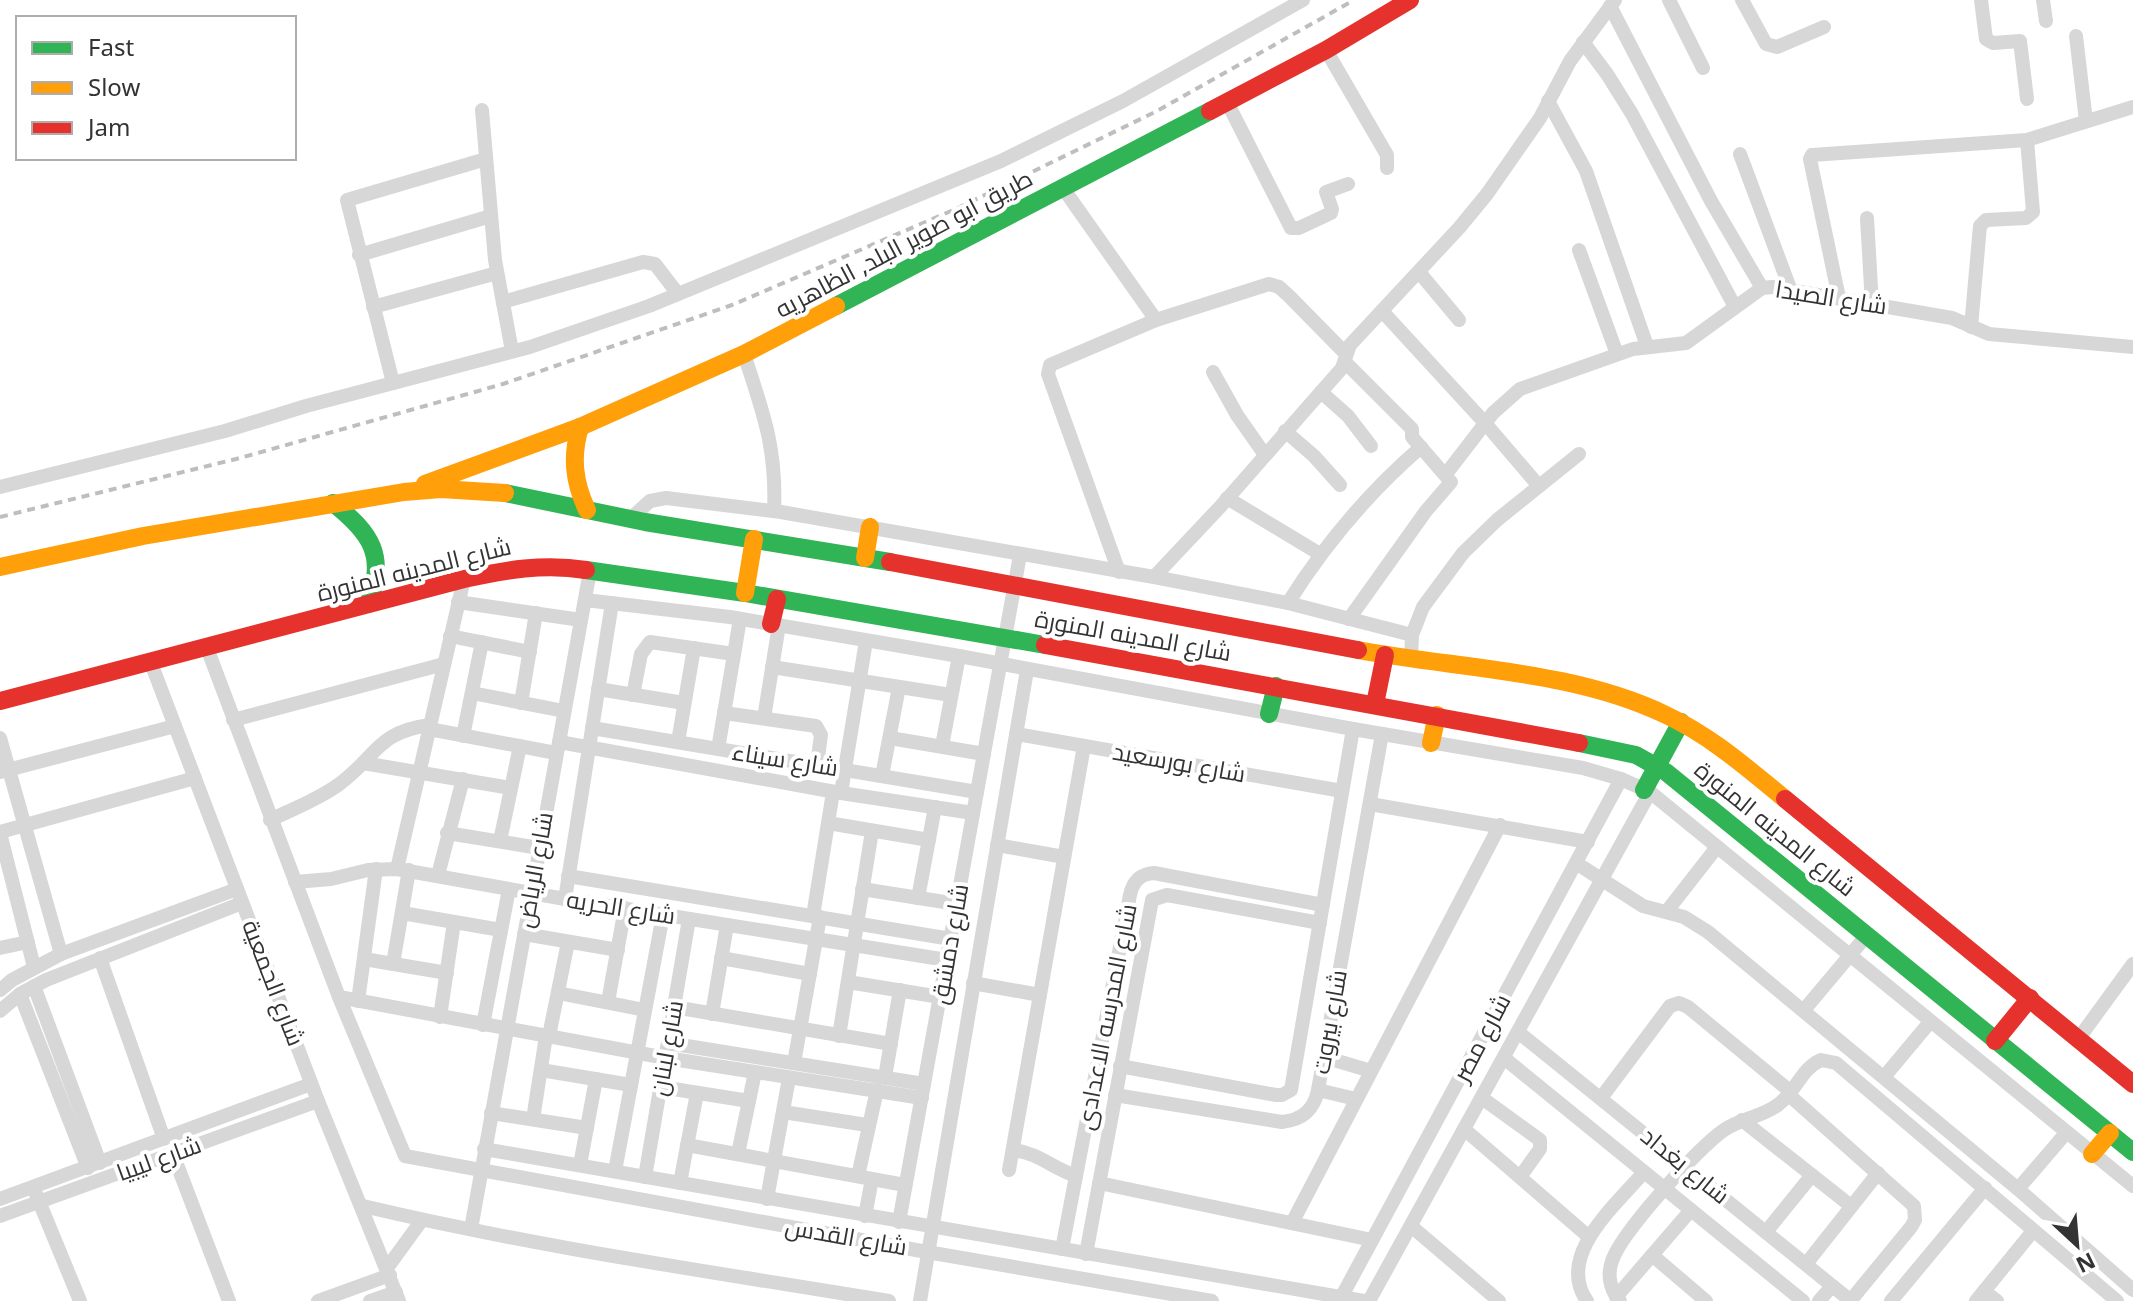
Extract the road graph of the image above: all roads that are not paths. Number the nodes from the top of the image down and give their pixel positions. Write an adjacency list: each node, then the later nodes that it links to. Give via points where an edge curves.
1 (1303, 0): 34 (street, via 1123,101 1001,161)
2 (1410, 0): 12 (main road, طريق ابو صوير البلد, الظاهريه)
3 (1669, 0): 13 (street)
4 (1742, 0): 9 (street, via 1771,47)
5 (1981, 0): 14 (street, via 1986,39 2020,41)
6 (2043, 0): 8 (street)
7 (1612, 3): 11 (street); 32 (street, via 1711,201)
8 (2046, 21)
9 (1824, 27)
10 (2076, 36): 19 (street)
11 (1583, 42): 15 (street); 39 (street, via 1632,114)
12 (1326, 50): 16 (main road, طريق ابو صوير البلد, الظاهريه); 23 (street, via 1387,155)
13 (1703, 68)
14 (2027, 99)
15 (1548, 101): 30 (street, via 1487,194); 44 (street, via 1586,171)
16 (1227, 102): 24 (street, via 1291,228 1331,213 1326,193); 25 (main road, طريق ابو صوير البلد, الظاهريه)
17 (2133, 107): 19 (street)
18 (482, 110): 22 (street)
19 (2086, 121): 20 (street)
20 (2027, 140): 35 (street, via 1812,155); 43 (street, via 2033,212 2026,218 1986,220 1980,226)
21 (1740, 154): 33 (street)
22 (486, 159): 26 (street); 29 (street, via 347,200)
23 (1387, 168)
24 (1348, 184)
25 (1063, 188): 41 (street); 47 (main road, طريق ابو صوير البلد, الظاهريه)
26 (491, 216): 29 (street); 31 (street)
27 (1867, 218): 37 (street)
28 (1579, 250): 48 (street)
29 (359, 255): 38 (street)
30 (1419, 272): 40 (street); 42 (street)
31 (497, 273): 36 (street); 38 (street)
32 (1762, 288): 33 (street, شارع الصيدا); 39 (street, شارع الصيدا)
33 (1791, 291): 35 (street, شارع الصيدا)
34 (678, 294): 36 (street, via 655,264 643,262); 46 (street)
35 (1839, 298): 37 (street, شارع الصيدا)
36 (503, 302): 46 (street)
37 (1872, 305): 43 (street, شارع الصيدا, via 1952,318)
38 (373, 307): 51 (street)
39 (1735, 307): 44 (street, شارع الصيدا, via 1692,341)
40 (1382, 311): 49 (street, via 1350,345); 53 (street)
41 (1156, 320): 49 (street, via 1269,284 1289,296); 77 (street, via 1047,370)
42 (1459, 320)
43 (1971, 327): 45 (street, شارع الصيدا, via 1989,334)
44 (1647, 346): 48 (street, شارع الصيدا)
45 (2133, 347)
46 (512, 351): 51 (street)
47 (744, 354): 54 (main road, طريق ابو صوير البلد, الظاهريه); 68 (street, via 769,430 776,477)
48 (1617, 354): 53 (street, شارع الصيدا, via 1520,389)
49 (1345, 358): 52 (street); 57 (street, via 1412,429)
50 (1213, 372): 59 (street)
51 (393, 383): 63 (street)
52 (1321, 392): 55 (street); 56 (street)
53 (1485, 423): 60 (street, شارع الصيدا); 62 (street)
54 (580, 427): 64 (main road, طريق ابو صوير البلد, الظاهريه); 67 (main road, via 572,470)
55 (1285, 431): 59 (street); 61 (street)
56 (1371, 446)
57 (1421, 447): 60 (street); 72 (street, via 1377,487)
58 (1579, 454): 62 (street)
59 (1265, 455): 65 (street)
60 (1446, 474): 90 (street, شارع الصيدا, via 1451,484)
61 (1340, 485)
62 (1538, 485): 93 (street, via 1463,553 1423,607)
63 (0, 487)
64 (404, 492): 66 (main road, شارع المدينه المنورة); 67 (main road, شارع المدينه المنورة, via 484,491)
65 (1227, 498): 72 (street); 78 (street)
66 (333, 503): 75 (main road, شارع المدينه المنورة); 87 (main road, via 356,521 373,547 377,577)
67 (587, 510): 69 (main road, شارع المدينه المنورة)
68 (774, 511): 69 (street, via 666,498 650,501); 70 (street)
69 (630, 519): 71 (main road, شارع المدينه المنورة)
70 (870, 527): 73 (street); 74 (main road)
71 (754, 539): 74 (main road, شارع المدينه المنورة); 81 (main road)
72 (1320, 554): 86 (street)
73 (1020, 555): 77 (street); 80 (street, شارع دمشق)
74 (865, 558): 80 (main road, شارع المدينه المنورة)
75 (0, 567)
76 (590, 571): 79 (main road, شارع المدينه المنورة, via 537,566); 81 (main road, شارع المدينه المنورة); 83 (street, شارع الرياض)
77 (1119, 572): 78 (street)
78 (1154, 577): 86 (street)
79 (464, 579): 84 (street); 87 (main road, شارع المدينه المنورة)
80 (1015, 585): 95 (street, شارع دمشق); 102 (main road, شارع المدينه المنورة)
81 (745, 593): 82 (main road, شارع المدينه المنورة)
82 (777, 599): 92 (main road); 95 (main road, شارع المدينه المنورة)
83 (585, 600): 85 (street); 91 (street, شارع الرياض)
84 (458, 602): 88 (street); 94 (street)
85 (612, 603): 89 (street); 113 (street, شارع الرياض)
86 (1288, 603): 90 (street)
87 (368, 604): 98 (main road, شارع المدينه المنورة)
88 (536, 613): 91 (street); 100 (street)
89 (740, 619): 92 (street); 101 (street)
90 (1349, 619): 93 (street)
91 (581, 620): 121 (street, شارع الرياض)
92 (775, 625): 96 (street); 108 (street)
93 (1412, 635): 104 (street)
94 (450, 636): 97 (street); 106 (street)
95 (1005, 638): 107 (street, شارع دمشق); 111 (main road, شارع المدينه المنورة)
96 (866, 641): 103 (street); 110 (street)
97 (482, 642): 100 (street); 114 (street)
98 (207, 648): 105 (main road, شارع المدينه المنورة); 126 (street)
99 (694, 648): 101 (street); 115 (street, via 655,641 645,645); 119 (street)
100 (530, 652): 118 (street)
101 (734, 654): 122 (street)
102 (1385, 655): 104 (main road, شارع المدينه المنورة); 120 (main road)
103 (959, 656): 107 (street); 116 (street)
104 (1411, 659): 127 (main road, شارع المدينه المنورة, via 1576,684)
105 (151, 663): 117 (main road, شارع المدينه المنورة); 128 (street, شارع الجمعية)
106 (444, 664): 126 (street); 129 (street)
107 (1001, 665): 109 (street); 145 (street, شارع دمشق)
108 (772, 667): 110 (street); 125 (street)
109 (1027, 670): 123 (street); 132 (street, شارع دمشق)
110 (859, 681): 112 (street); 150 (street)
111 (1276, 686): 120 (main road, شارع المدينه المنورة); 123 (main road)
112 (899, 687): 116 (street); 136 (street)
113 (598, 689): 115 (street); 130 (street, شارع الرياض)
114 (472, 693): 118 (street); 134 (street)
115 (633, 695): 119 (street)
116 (951, 695): 140 (street)
117 (0, 701)
118 (521, 703): 121 (street)
119 (684, 703): 137 (street)
120 (1375, 704): 124 (main road, شارع المدينه المنورة)
121 (564, 711): 142 (street, شارع الرياض)
122 (724, 713): 125 (street); 144 (street)
123 (1269, 714): 131 (street)
124 (1437, 715): 138 (main road); 149 (main road, شارع المدينه المنورة, via 1613,749)
125 (764, 718): 148 (street, via 819,728)
126 (233, 720): 167 (street)
127 (1681, 722): 149 (main road); 245 (main road, شارع المدينه المنورة, via 1734,757)
128 (175, 726): 151 (street); 154 (street, شارع الجمعية)
129 (430, 727): 134 (street); 147 (street, via 411,727 390,736); 152 (street)
130 (592, 728): 137 (street, شارع سيناء); 143 (street, شارع الرياض)
131 (1353, 729): 133 (street); 159 (street, شارع بيروت)
132 (1016, 734): 141 (street, شارع بورسعيد); 177 (street, شارع دمشق)
133 (1382, 734): 138 (street); 164 (street, شارع بيروت)
134 (463, 736): 139 (street)
135 (0, 738): 151 (street)
136 (890, 738): 140 (street); 153 (street)
137 (678, 742): 144 (street, شارع سيناء)
138 (1431, 743): 157 (street)
139 (520, 746): 142 (street); 158 (street)
140 (942, 746): 145 (street)
141 (1084, 746): 159 (street, شارع بورسعيد); 180 (street)
142 (558, 747): 143 (street, شارع سيناء); 179 (street, شارع الرياض)
143 (589, 747): 155 (street, شارع سيناء); 187 (street, شارع الرياض)
144 (718, 749): 146 (street, شارع سيناء)
145 (984, 754): 162 (street, شارع دمشق)
146 (766, 757): 148 (street, شارع سيناء); 155 (street)
147 (363, 763): 152 (street); 167 (street, via 325,793)
148 (817, 765): 150 (street, شارع سيناء)
149 (1657, 766): 160 (main road); 213 (main road, شارع المدينه المنورة)
150 (845, 770): 153 (street, شارع سيناء); 161 (street)
151 (4, 771): 169 (street)
152 (419, 772): 156 (street); 185 (street)
153 (882, 776): 162 (street, شارع سيناء)
154 (195, 778): 169 (street); 194 (street, شارع الجمعية)
155 (762, 778): 161 (street, شارع سيناء)
156 (463, 779): 158 (street); 173 (street)
157 (1621, 779): 160 (street); 176 (street, شارع مصر)
158 (511, 788): 175 (street)
159 (1342, 791): 165 (street, شارع بيروت)
160 (1647, 791): 178 (street); 188 (street, شارع مصر)
161 (837, 792): 163 (street, شارع سيناء); 168 (street)
162 (977, 792): 166 (street, شارع دمشق)
163 (935, 807): 166 (street, شارع سيناء); 174 (street)
164 (1369, 809): 165 (street); 170 (street); 223 (street, شارع بيروت)
165 (1339, 810): 199 (street, شارع بيروت)
166 (973, 813): 181 (street, شارع دمشق)
167 (270, 820): 189 (street)
168 (828, 823): 171 (street); 204 (street)
169 (25, 825): 172 (street); 222 (street)
170 (1500, 825): 176 (street); 274 (street)
171 (872, 831): 174 (street); 192 (street)
172 (0, 832): 190 (street)
173 (447, 833): 175 (street); 186 (street)
174 (929, 840): 195 (street)
175 (500, 841): 179 (street)
176 (1588, 842): 182 (street, شارع مصر)
177 (997, 845): 180 (street); 183 (street, شارع دمشق)
178 (1717, 847): 201 (street); 224 (street)
179 (539, 848): 193 (street, شارع الرياض)
180 (1064, 857): 242 (street)
181 (965, 860): 183 (street); 197 (street, شارع دمشق)
182 (1576, 863): 188 (street); 352 (street, شارع مصر)
183 (993, 865): 236 (street, شارع دمشق)
184 (376, 869): 185 (street, شارع الحريه); 189 (street, شارع الحريه); 227 (street)
185 (403, 870): 186 (street, شارع الحريه); 202 (street)
186 (438, 875): 191 (street, شارع الحريه)
187 (568, 876): 196 (street, شارع الرياض); 198 (street, شارع الحريه)
188 (1601, 879): 201 (street, via 1643,906); 259 (street, شارع مصر)
189 (295, 882): 243 (street)
190 (7, 889): 216 (street)
191 (509, 889): 193 (street, شارع الحريه); 211 (street)
192 (862, 889): 195 (street); 207 (street)
193 (531, 893): 196 (street, شارع الحريه); 212 (street, شارع الرياض)
194 (240, 896): 222 (street); 225 (street); 278 (street, شارع الجمعية)
195 (918, 898): 197 (street)
196 (565, 899): 200 (street, شارع الحريه)
197 (957, 904): 215 (street, شارع دمشق)
198 (746, 905): 204 (street, شارع الحريه); 210 (street)
199 (1323, 905): 208 (street, شارع بيروت); 323 (street, شارع المدرسه الاعدادى, via 1154,873 1135,881)
200 (625, 908): 203 (street, شارع الحريه); 221 (street)
201 (1667, 911): 250 (street, via 1708,932)
202 (402, 913): 206 (street); 229 (street)
203 (663, 915): 205 (street, شارع الحريه); 249 (street, شارع لبنان)
204 (816, 917): 207 (street, شارع الحريه); 214 (street)
205 (689, 919): 209 (street, شارع الحريه); 248 (street, شارع لبنان)
206 (454, 922): 211 (street); 233 (street)
207 (857, 923): 215 (street, شارع الحريه); 218 (street)
208 (1320, 923): 220 (street, شارع بيروت); 271 (street, شارع المدرسه الاعدادى, via 1156,897 1150,905)
209 (727, 925): 210 (street, شارع الحريه); 226 (street)
210 (742, 927): 214 (street, شارع الحريه)
211 (501, 930): 255 (street)
212 (524, 934): 217 (street); 256 (street, شارع الرياض)
213 (1867, 935): 224 (street); 264 (main road, شارع المدينه المنورة)
214 (816, 939): 218 (street, شارع الحريه); 234 (street)
215 (951, 939): 228 (street, شارع دمشق)
216 (28, 942): 219 (street); 232 (street)
217 (568, 942): 221 (street); 240 (street)
218 (854, 945): 228 (street, شارع الحريه); 235 (street)
219 (0, 948)
220 (1316, 949): 223 (street); 258 (street, شارع بيروت)
221 (618, 950): 247 (street)
222 (66, 952): 231 (street); 232 (street)
223 (1343, 954): 260 (street, شارع بيروت)
224 (1850, 955): 250 (street); 254 (street)
225 (100, 958): 231 (street); 303 (street)
226 (721, 958): 234 (street); 252 (street)
227 (364, 959): 229 (street); 246 (street)
228 (947, 960): 244 (street, شارع دمشق)
229 (393, 964): 233 (street)
230 (2133, 964): 263 (street)
231 (79, 966): 237 (street)
232 (34, 967): 238 (street)
233 (447, 973): 253 (street)
234 (810, 974): 257 (street)
235 (848, 982): 239 (street); 262 (street)
236 (973, 983): 242 (street); 347 (street, شارع دمشق)
237 (34, 986): 241 (street); 270 (street)
238 (0, 990)
239 (900, 990): 244 (street); 265 (street)
240 (558, 993): 247 (street); 261 (street)
241 (20, 994): 251 (street); 270 (street)
242 (1040, 995): 307 (street)
243 (339, 997): 246 (street); 316 (street, via 402,1153)
244 (940, 997): 284 (street, شارع دمشق)
245 (2030, 998): 263 (main road, شارع المدينه المنورة); 264 (main road)
246 (358, 1001): 253 (street)
247 (608, 1002): 249 (street)
248 (674, 1007): 252 (street); 266 (street, شارع لبنان)
249 (645, 1010): 267 (street, شارع لبنان)
250 (1804, 1010): 276 (street)
251 (0, 1011)
252 (712, 1014): 257 (street)
253 (440, 1017): 255 (street)
254 (1930, 1022): 276 (street); 301 (street)
255 (483, 1025): 256 (street)
256 (506, 1029): 261 (street); 294 (street, شارع الرياض)
257 (800, 1029): 262 (street); 273 (street)
258 (1303, 1029): 260 (street); 271 (street, شارع بيروت, via 1294,1085 1287,1094)
259 (1518, 1032): 269 (street, شارع مصر); 289 (street, شارع بغداد)
260 (1328, 1033): 268 (street, شارع بيروت)
261 (548, 1036): 267 (street); 272 (street)
262 (839, 1036): 265 (street)
263 (2079, 1038): 280 (main road, شارع المدينه المنورة)
264 (1995, 1041): 302 (main road, شارع المدينه المنورة)
265 (891, 1044): 279 (street)
266 (667, 1050): 267 (street); 273 (street); 275 (street); 282 (street, شارع لبنان)
267 (637, 1052): 281 (street, شارع لبنان)
268 (1324, 1057): 274 (street); 283 (street, شارع بيروت)
269 (1504, 1058): 288 (street, شارع مصر); 319 (street, شارع بغداد)
270 (54, 1060): 314 (street)
271 (1120, 1066): 287 (street, شارع المدرسه الاعدادى)
272 (541, 1070): 277 (street); 295 (street)
273 (791, 1070): 275 (street); 279 (street); 293 (street)
274 (1371, 1071): 290 (street)
275 (755, 1072): 292 (street)
276 (1884, 1077): 333 (street)
277 (596, 1079): 281 (street); 298 (street)
278 (311, 1084): 291 (street, شارع الجمعية); 299 (street, شارع ليبيا)
279 (881, 1084): 284 (street); 297 (street)
280 (2133, 1084)
281 (631, 1085): 318 (street, شارع لبنان)
282 (661, 1087): 285 (street); 322 (street, شارع لبنان)
283 (1318, 1090): 287 (street, شارع بيروت, via 1304,1116 1282,1122); 290 (street)
284 (923, 1091): 328 (street, شارع دمشق)
285 (697, 1093): 292 (street); 305 (street)
286 (1790, 1094): 289 (street, via 1679,1003 1670,1006); 296 (street, via 1774,1108); 320 (street); 331 (street, via 1815,1063 1836,1063)
287 (1115, 1095): 327 (street, شارع المدرسه الاعدادى)
288 (1482, 1098): 300 (street, شارع مصر); 324 (street, via 1540,1140 1540,1149)
289 (1601, 1098): 315 (street, شارع بغداد)
290 (1356, 1099): 345 (street)
291 (318, 1101): 304 (street, شارع ليبيا); 338 (street, شارع الجمعية)
292 (749, 1101): 310 (street)
293 (783, 1112): 297 (street); 312 (street)
294 (491, 1113): 295 (street); 306 (street, شارع الرياض)
295 (533, 1119): 298 (street)
296 (1742, 1120): 315 (street, via 1714,1137); 321 (street)
297 (867, 1125): 325 (street)
298 (587, 1128): 313 (street)
299 (193, 1129): 303 (street, شارع ليبيا); 304 (street)
300 (1464, 1129): 324 (street); 346 (street, شارع مصر)
301 (2066, 1133): 311 (street); 333 (street)
302 (2110, 1133): 308 (main road, شارع المدينه المنورة); 311 (main road)
303 (164, 1139): 314 (street, شارع ليبيا)
304 (199, 1145): 309 (street, شارع ليبيا)
305 (687, 1145): 310 (street); 326 (street)
306 (484, 1149): 313 (street); 316 (street, شارع الرياض)
307 (1013, 1150): 317 (street); 323 (street, via 1033,1153)
308 (2133, 1152)
309 (173, 1154): 337 (street, شارع ليبيا); 366 (street)
310 (738, 1154): 312 (street)
311 (2092, 1154): 329 (street)
312 (774, 1161): 325 (street); 336 (street)
313 (580, 1165): 318 (street)
314 (94, 1166): 330 (street, شارع ليبيا)
315 (1685, 1166): 332 (street); 350 (street, شارع بغداد)
316 (480, 1170): 334 (street, شارع القدس); 348 (street, شارع الرياض)
317 (1009, 1170)
318 (615, 1171): 322 (street)
319 (1644, 1172): 332 (street, شارع بغداد); 351 (street)
320 (1878, 1173): 339 (street); 378 (street, via 1914,1206 1915,1220)
321 (1812, 1175): 339 (street); 350 (street)
322 (640, 1176): 326 (street); 334 (street, شارع لبنان)
323 (1076, 1176): 353 (street, شارع المدرسه الاعدادى)
324 (1520, 1177): 351 (street)
325 (865, 1178): 328 (street); 342 (street)
326 (680, 1183): 336 (street)
327 (1099, 1183): 345 (street); 355 (street, شارع المدرسه الاعدادى)
328 (905, 1185): 344 (street, شارع دمشق)
329 (2133, 1186)
330 (33, 1188): 335 (street, شارع ليبيا); 337 (street)
331 (1985, 1188): 349 (street); 379 (street)
332 (1665, 1189): 340 (street, شارع بغداد); 364 (street, via 1610,1264 1609,1278)
333 (2018, 1189): 360 (street)
334 (630, 1197): 354 (street, شارع القدس)
335 (0, 1199)
336 (767, 1199): 342 (street)
337 (39, 1203): 341 (street, شارع ليبيا); 365 (street)
338 (363, 1206): 343 (street); 358 (street, شارع الجمعية)
339 (1851, 1206): 357 (street)
340 (1691, 1210): 356 (street); 376 (street, شارع بغداد)
341 (0, 1216)
342 (865, 1216): 344 (street)
343 (422, 1220): 348 (street); 358 (street)
344 (899, 1222): 347 (street)
345 (1292, 1223): 352 (street)
346 (1411, 1226): 372 (street, شارع مصر); 373 (street)
347 (931, 1228): 353 (street); 354 (street, شارع دمشق)
348 (471, 1229): 369 (street)
349 (2033, 1231): 363 (street); 381 (street)
350 (1766, 1232): 357 (street, شارع بغداد)
351 (1589, 1237): 374 (street, via 1577,1271)
352 (1372, 1240): 362 (street, شارع مصر)
353 (1062, 1249): 355 (street)
354 (927, 1252): 370 (street, شارع دمشق); 371 (street, شارع القدس)
355 (1086, 1254): 362 (street)
356 (1652, 1255): 364 (street); 375 (street)
357 (1806, 1264): 359 (street, شارع بغداد)
358 (388, 1272): 361 (street, شارع الجمعية); 367 (street)
359 (1832, 1286): 377 (street); 378 (street, شارع بغداد)
360 (2133, 1290)
361 (398, 1296): 368 (street)
362 (1342, 1296): 372 (street)
363 (1980, 1296): 380 (street)
364 (1618, 1299)
365 (80, 1301)
366 (229, 1301)
367 (318, 1301)
368 (370, 1301)
369 (889, 1301)
370 (920, 1301)
371 (1212, 1301)
372 (1363, 1301)
373 (1499, 1301)
374 (1587, 1301)
375 (1706, 1301)
376 (1803, 1301)
377 (1819, 1301)
378 (1851, 1301)
379 (1891, 1301)
380 (1997, 1301)
381 (2117, 1301)

